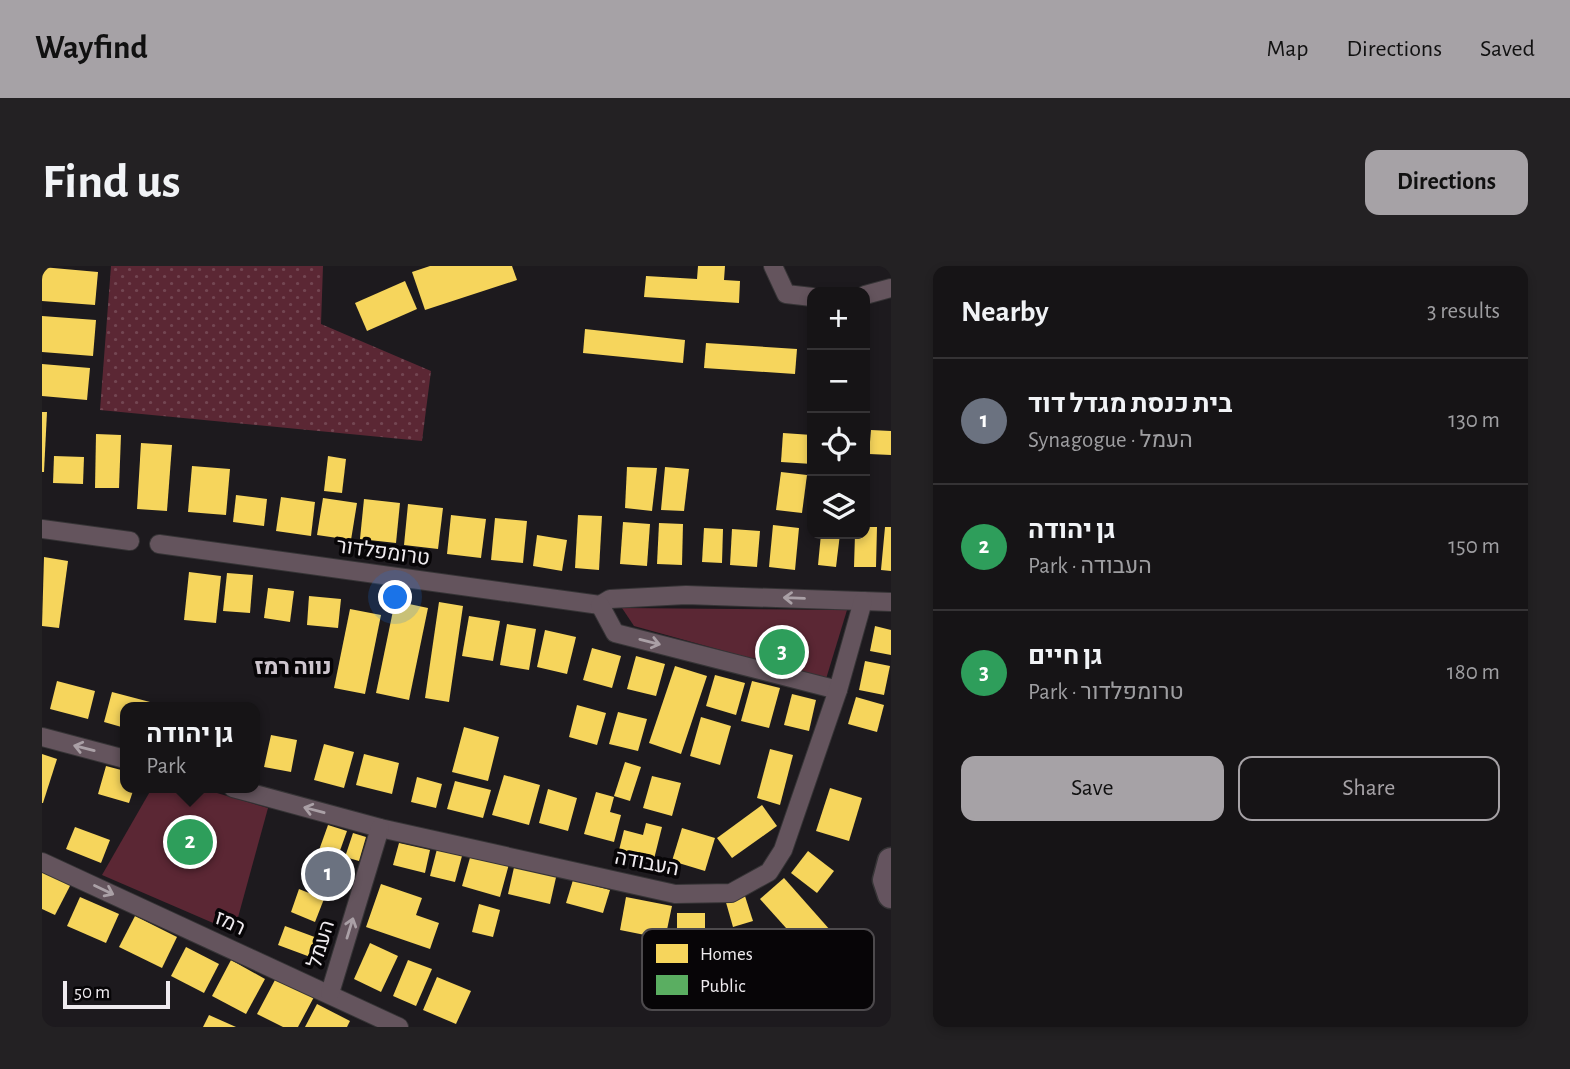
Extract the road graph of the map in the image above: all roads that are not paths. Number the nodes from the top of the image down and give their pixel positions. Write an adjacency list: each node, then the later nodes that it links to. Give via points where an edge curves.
1 (773, 266): 4 (street, via 786,294)
2 (891, 288): 3 (street)
3 (870, 294)
4 (807, 296)
5 (42, 529): 6 (street)
6 (130, 541)
7 (159, 544): 10 (street, טרומפלדור)
8 (863, 601): 9 (street, טרומפלדור); 10 (street, טרומפלדור, one-way to 10, via 686,595 610,599); 11 (street, העבודה)
9 (891, 602)
10 (600, 605): 11 (street, one-way to 11, via 615,633)
11 (838, 690): 15 (street, העבודה, via 783,850 769,872 731,893 675,894)
12 (42, 737): 13 (street, one-way to 12)
13 (120, 758)
14 (251, 793): 15 (street, העבודה, one-way to 14)
15 (380, 828): 19 (street, העמל, one-way to 15)
16 (891, 861): 18 (main road, via 886,880)
17 (42, 862): 19 (street, רמז, one-way to 19)
18 (891, 895)
19 (330, 993): 20 (street, רמז)
20 (399, 1027)

